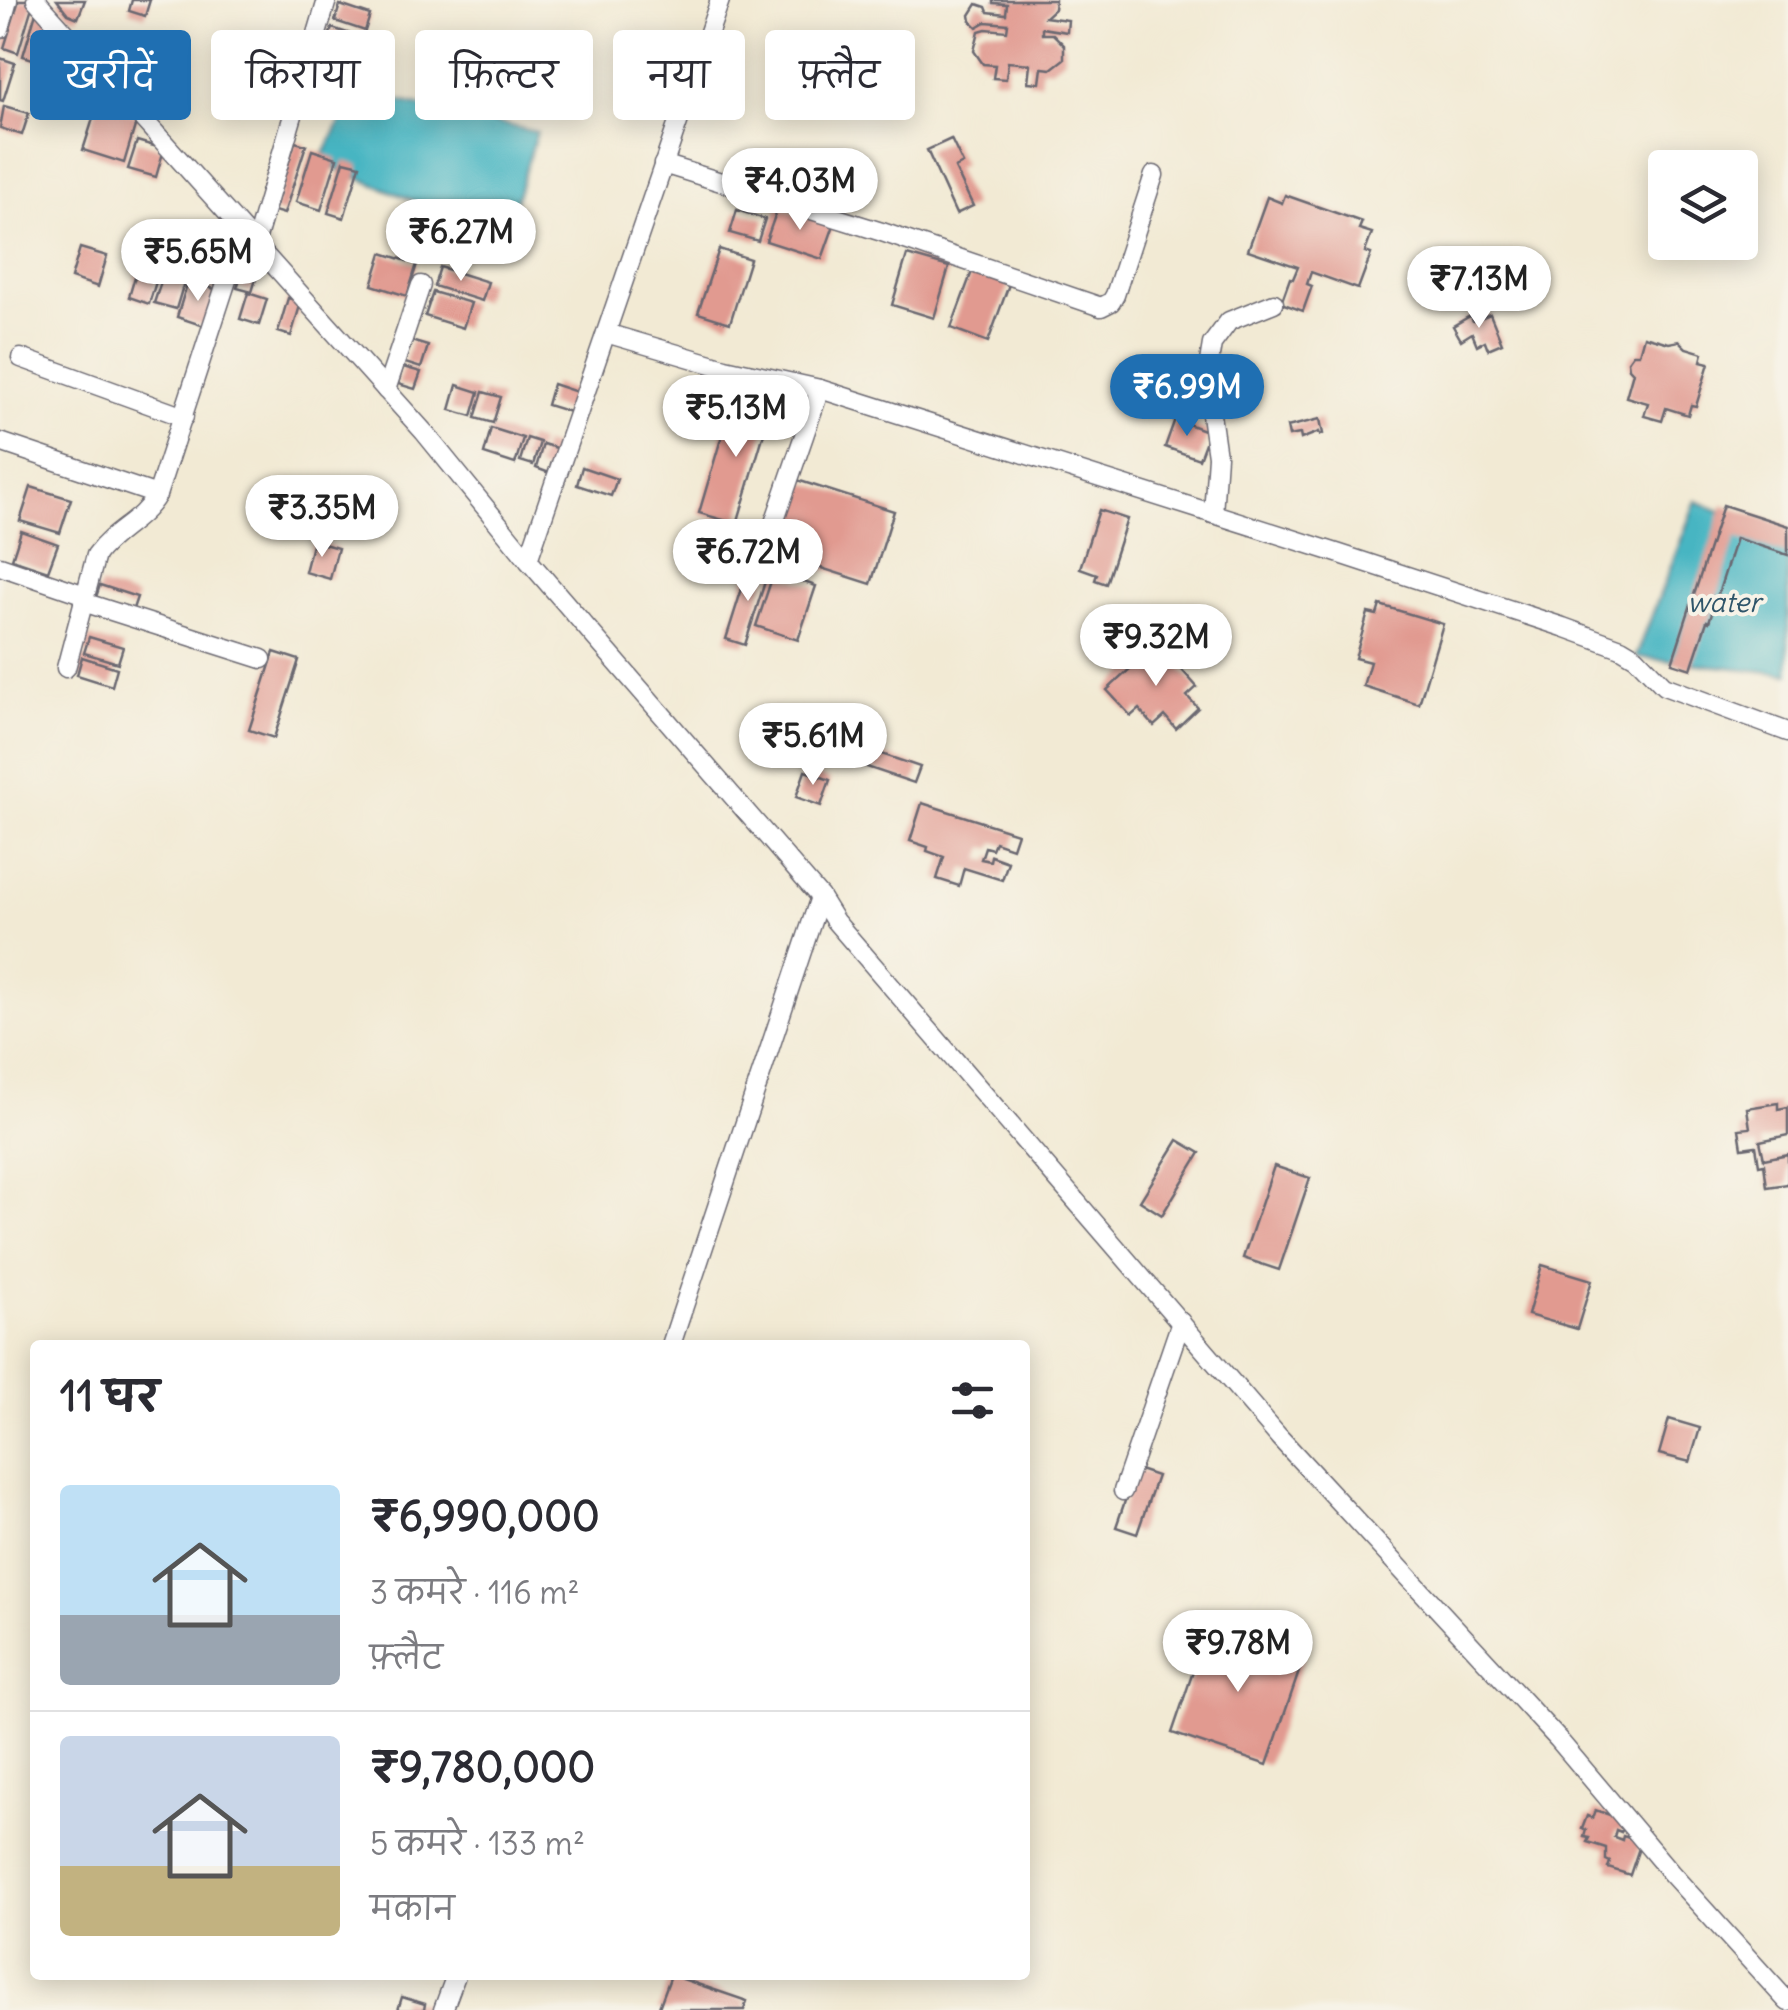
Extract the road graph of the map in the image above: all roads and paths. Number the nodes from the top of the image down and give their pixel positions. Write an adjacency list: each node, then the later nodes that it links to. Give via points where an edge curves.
1 (8, 0): 5 (street)
2 (36, 0): 8 (street)
3 (327, 0): 8 (street)
4 (720, 0): 6 (street)
5 (0, 29)
6 (664, 164): 7 (street, via 1101,308 1115,295); 11 (street)
7 (1154, 175)
8 (250, 237): 13 (street); 15 (street)
9 (422, 285): 13 (street)
10 (1274, 302): 18 (street, via 1229,321 1212,344 1206,380 1217,456)
11 (606, 333): 14 (street); 20 (street)
12 (20, 358): 15 (street)
13 (386, 390): 20 (street)
14 (820, 390): 18 (street); 19 (street)
15 (184, 417): 17 (street)
16 (0, 442): 17 (street)
17 (157, 495): 22 (street, via 96,554)
18 (1214, 514): 25 (street, via 1608,643 1636,658 1664,686)
19 (763, 556)
20 (528, 560): 26 (street)
21 (0, 566): 22 (street)
22 (84, 599): 23 (street); 24 (street)
23 (262, 660)
24 (66, 668)
25 (1788, 732)
26 (820, 897): 27 (street); 28 (street)
27 (1180, 1322): 29 (street); 31 (street)
28 (673, 1340)
29 (1123, 1492)
30 (454, 1980): 32 (street)
31 (1788, 2002)
32 (443, 2010)

